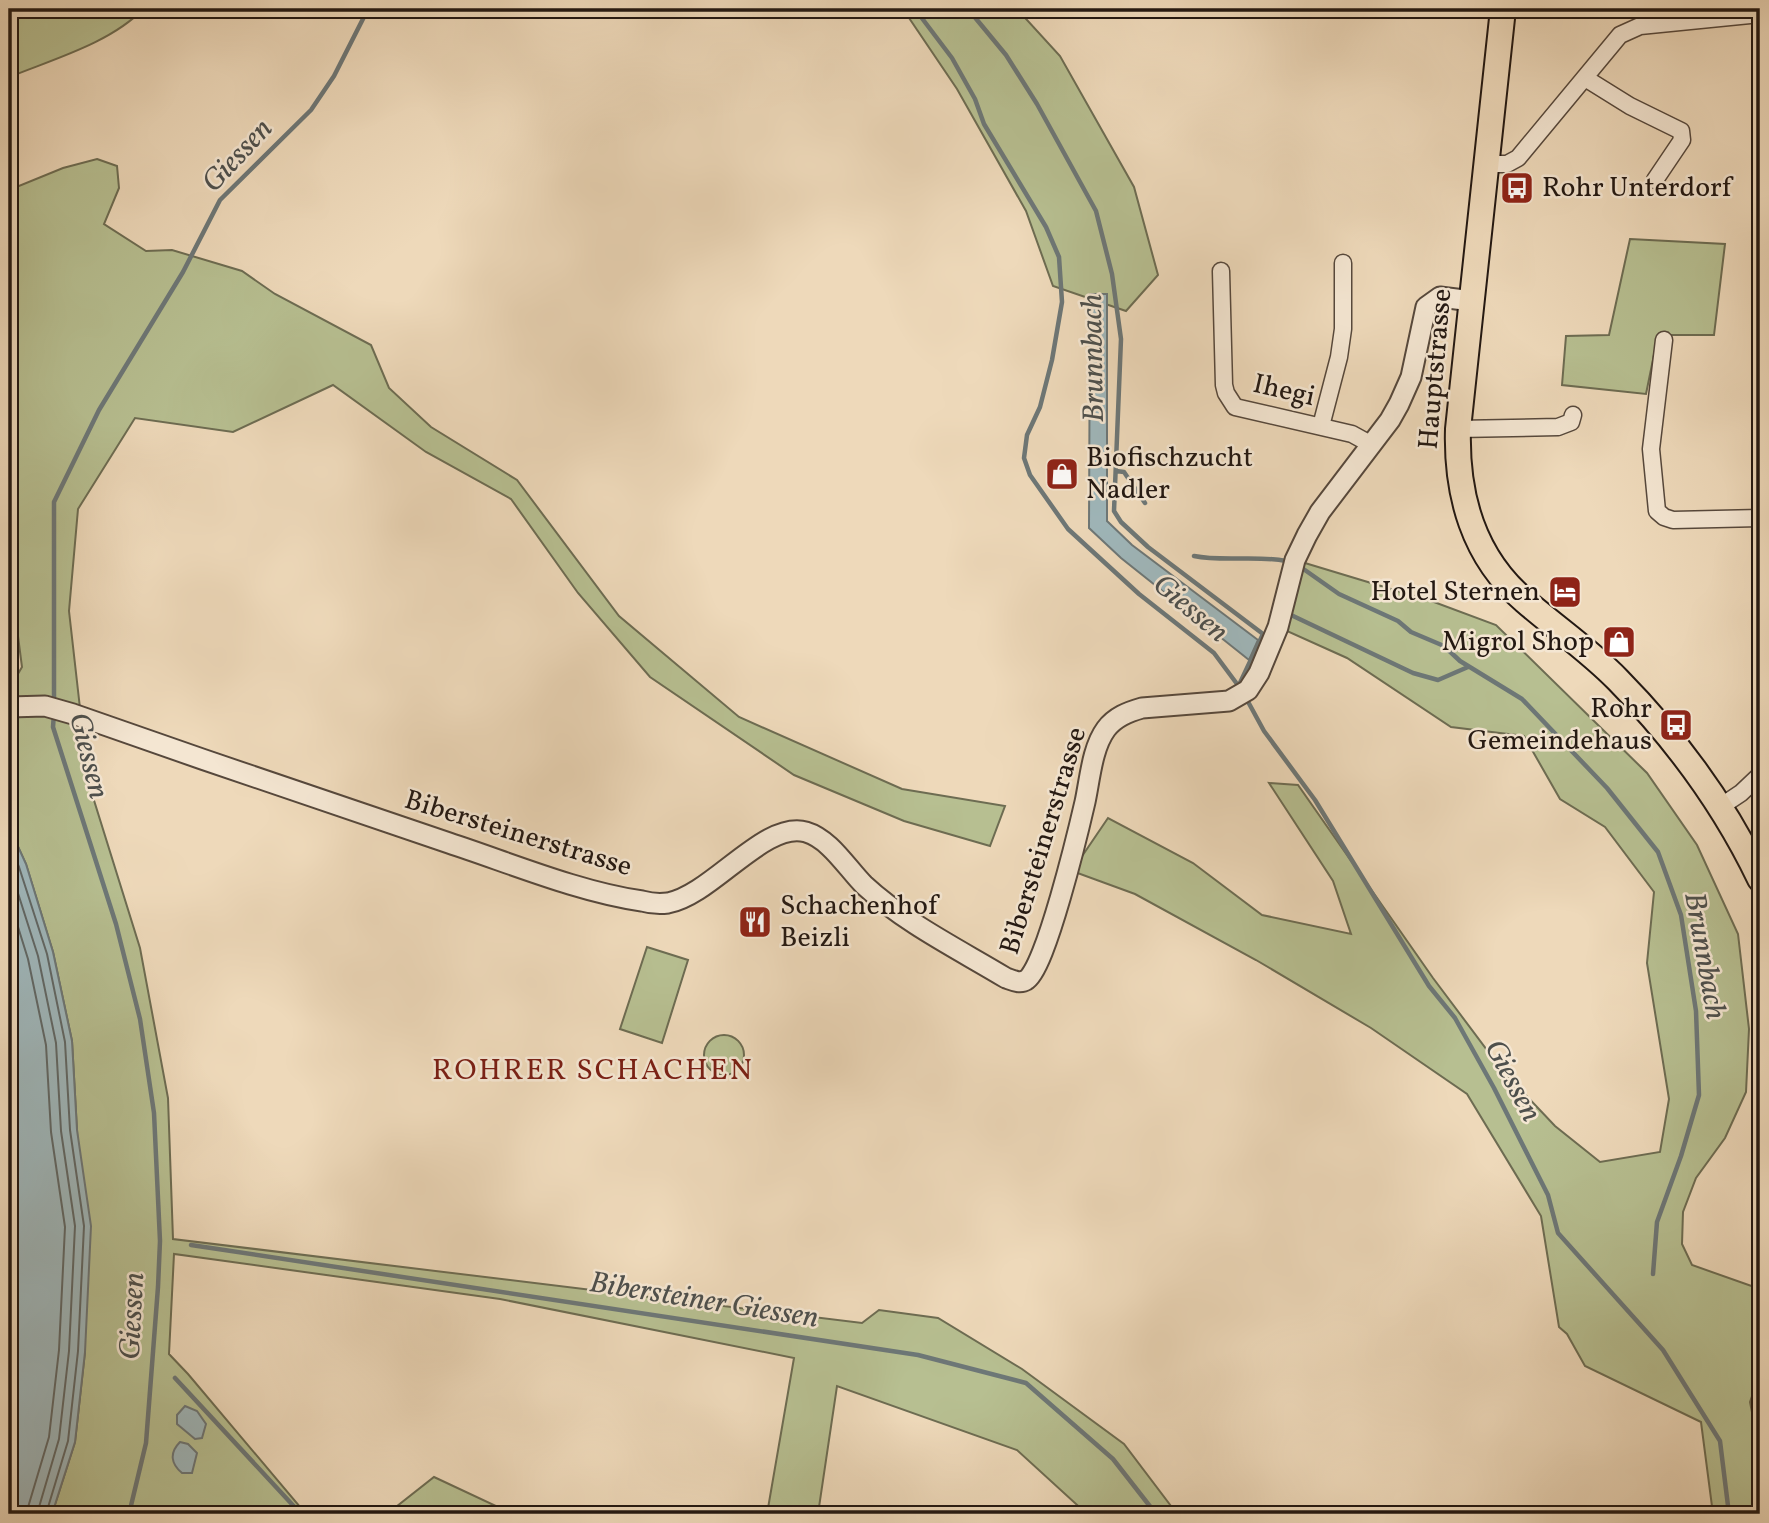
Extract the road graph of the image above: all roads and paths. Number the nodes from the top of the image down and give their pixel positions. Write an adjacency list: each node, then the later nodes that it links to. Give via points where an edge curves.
1 (1503, 9): 4 (main road, Hauptstrasse)
2 (1760, 15): 3 (street, via 1640,26 1611,44)
3 (1585, 78): 4 (street, via 1518,158 1507,164); 5 (street, via 1681,131 1682,140)
4 (1487, 164): 8 (main road, Hauptstrasse)
5 (1654, 180)
6 (1343, 263): 11 (street, via 1343,329)
7 (1221, 271): 11 (street, Ihegi, via 1224,385 1230,401 1240,409)
8 (1472, 301): 12 (main road, Hauptstrasse); 13 (street, Bibersteinerstrasse, via 1440,297 1426,307 1411,377)
9 (1664, 341): 14 (street, via 1651,449 1657,511 1673,520)
10 (1573, 415): 12 (street, via 1571,422 1558,427)
11 (1321, 426): 13 (street, Ihegi)
12 (1458, 429): 17 (main road, Hauptstrasse, via 1465,506 1489,559 1523,600 1619,680 1676,745)
13 (1372, 445): 15 (street, Bibersteinerstrasse, via 1303,541 1275,637 1245,693 1229,701 1142,708 1115,719 1104,731 1051,930 1034,974 1026,981 1006,978 899,914 830,849 804,831 766,839 689,896 666,903 642,901 592,890 336,806 73,714 45,706)
14 (1760, 518)
15 (9, 707)
16 (1760, 775): 17 (street)
17 (1720, 807): 18 (main road, Hauptstrasse)
18 (1760, 879)

